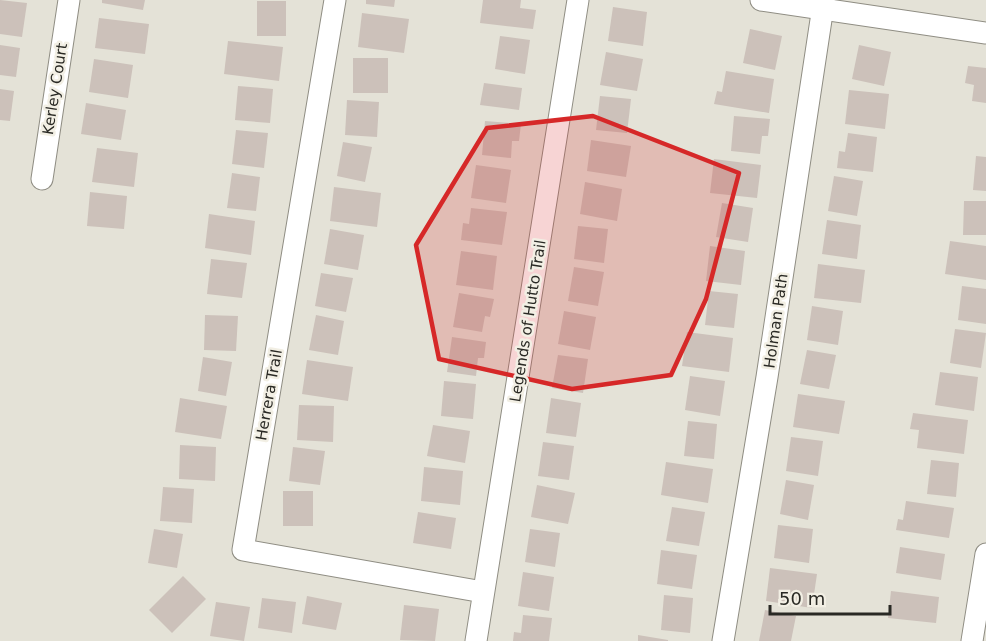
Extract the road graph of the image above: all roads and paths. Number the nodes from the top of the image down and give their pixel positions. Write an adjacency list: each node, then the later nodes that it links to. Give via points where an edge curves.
1 (69, 0): 7 (street, Kerley Court)
2 (335, 0): 9 (street, Herrera Trail, via 243,550)
3 (578, 0): 9 (street, Legends of Hutto Trail)
4 (761, 0): 5 (street)
5 (823, 5): 6 (street); 11 (street, Holman Path)
6 (986, 33)
7 (42, 179)
8 (986, 554): 12 (street)
9 (483, 592): 10 (street, Legends of Hutto Trail)
10 (476, 641)
11 (723, 641)
12 (972, 641)

